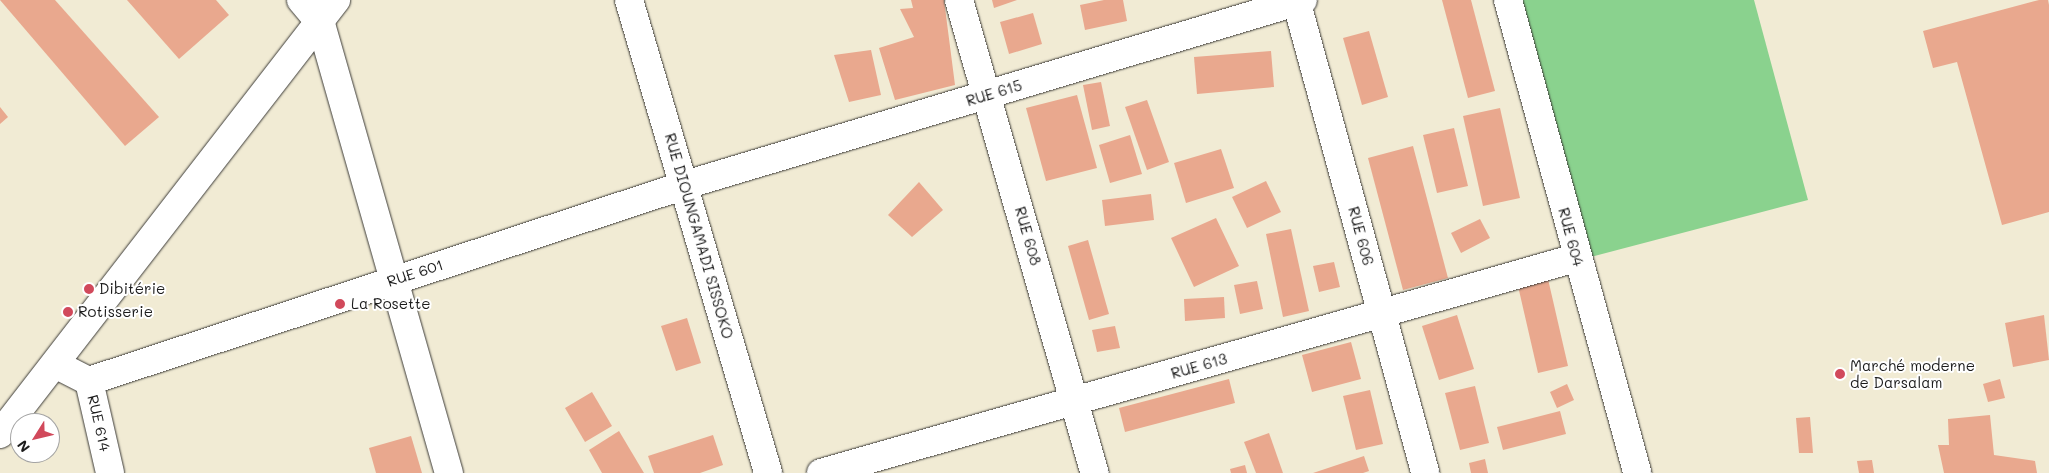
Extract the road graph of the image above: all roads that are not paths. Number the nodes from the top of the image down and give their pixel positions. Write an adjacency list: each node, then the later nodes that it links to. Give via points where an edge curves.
1 (300, 0): 7 (street)
2 (336, 0): 7 (street)
3 (629, 0): 9 (street, RUE DIOUNGAMADI SISSOKO)
4 (959, 0): 8 (street, RUE 608)
5 (1508, 0): 10 (street, RUE 604)
6 (1299, 1): 8 (street, RUE 615); 12 (street, RUE 606)
7 (321, 24): 11 (street); 13 (street)
8 (987, 95): 9 (street, RUE 615); 15 (street, RUE 608)
9 (685, 185): 11 (street, RUE 601); 19 (street, RUE DIOUNGAMADI SISSOKO)
10 (1576, 258): 12 (street, RUE 613); 23 (street, RUE 604)
11 (394, 280): 14 (street, RUE 601); 18 (street)
12 (1382, 314): 15 (street, RUE 613); 22 (street, RUE 606)
13 (55, 364): 14 (street, RUE 614); 16 (street)
14 (89, 381): 17 (street, RUE 614)
15 (1076, 401): 20 (street, RUE 613); 21 (street, RUE 608)
16 (0, 434)
17 (110, 473)
18 (449, 473)
19 (768, 473)
20 (822, 473)
21 (1095, 473)
22 (1425, 473)
23 (1637, 473)

